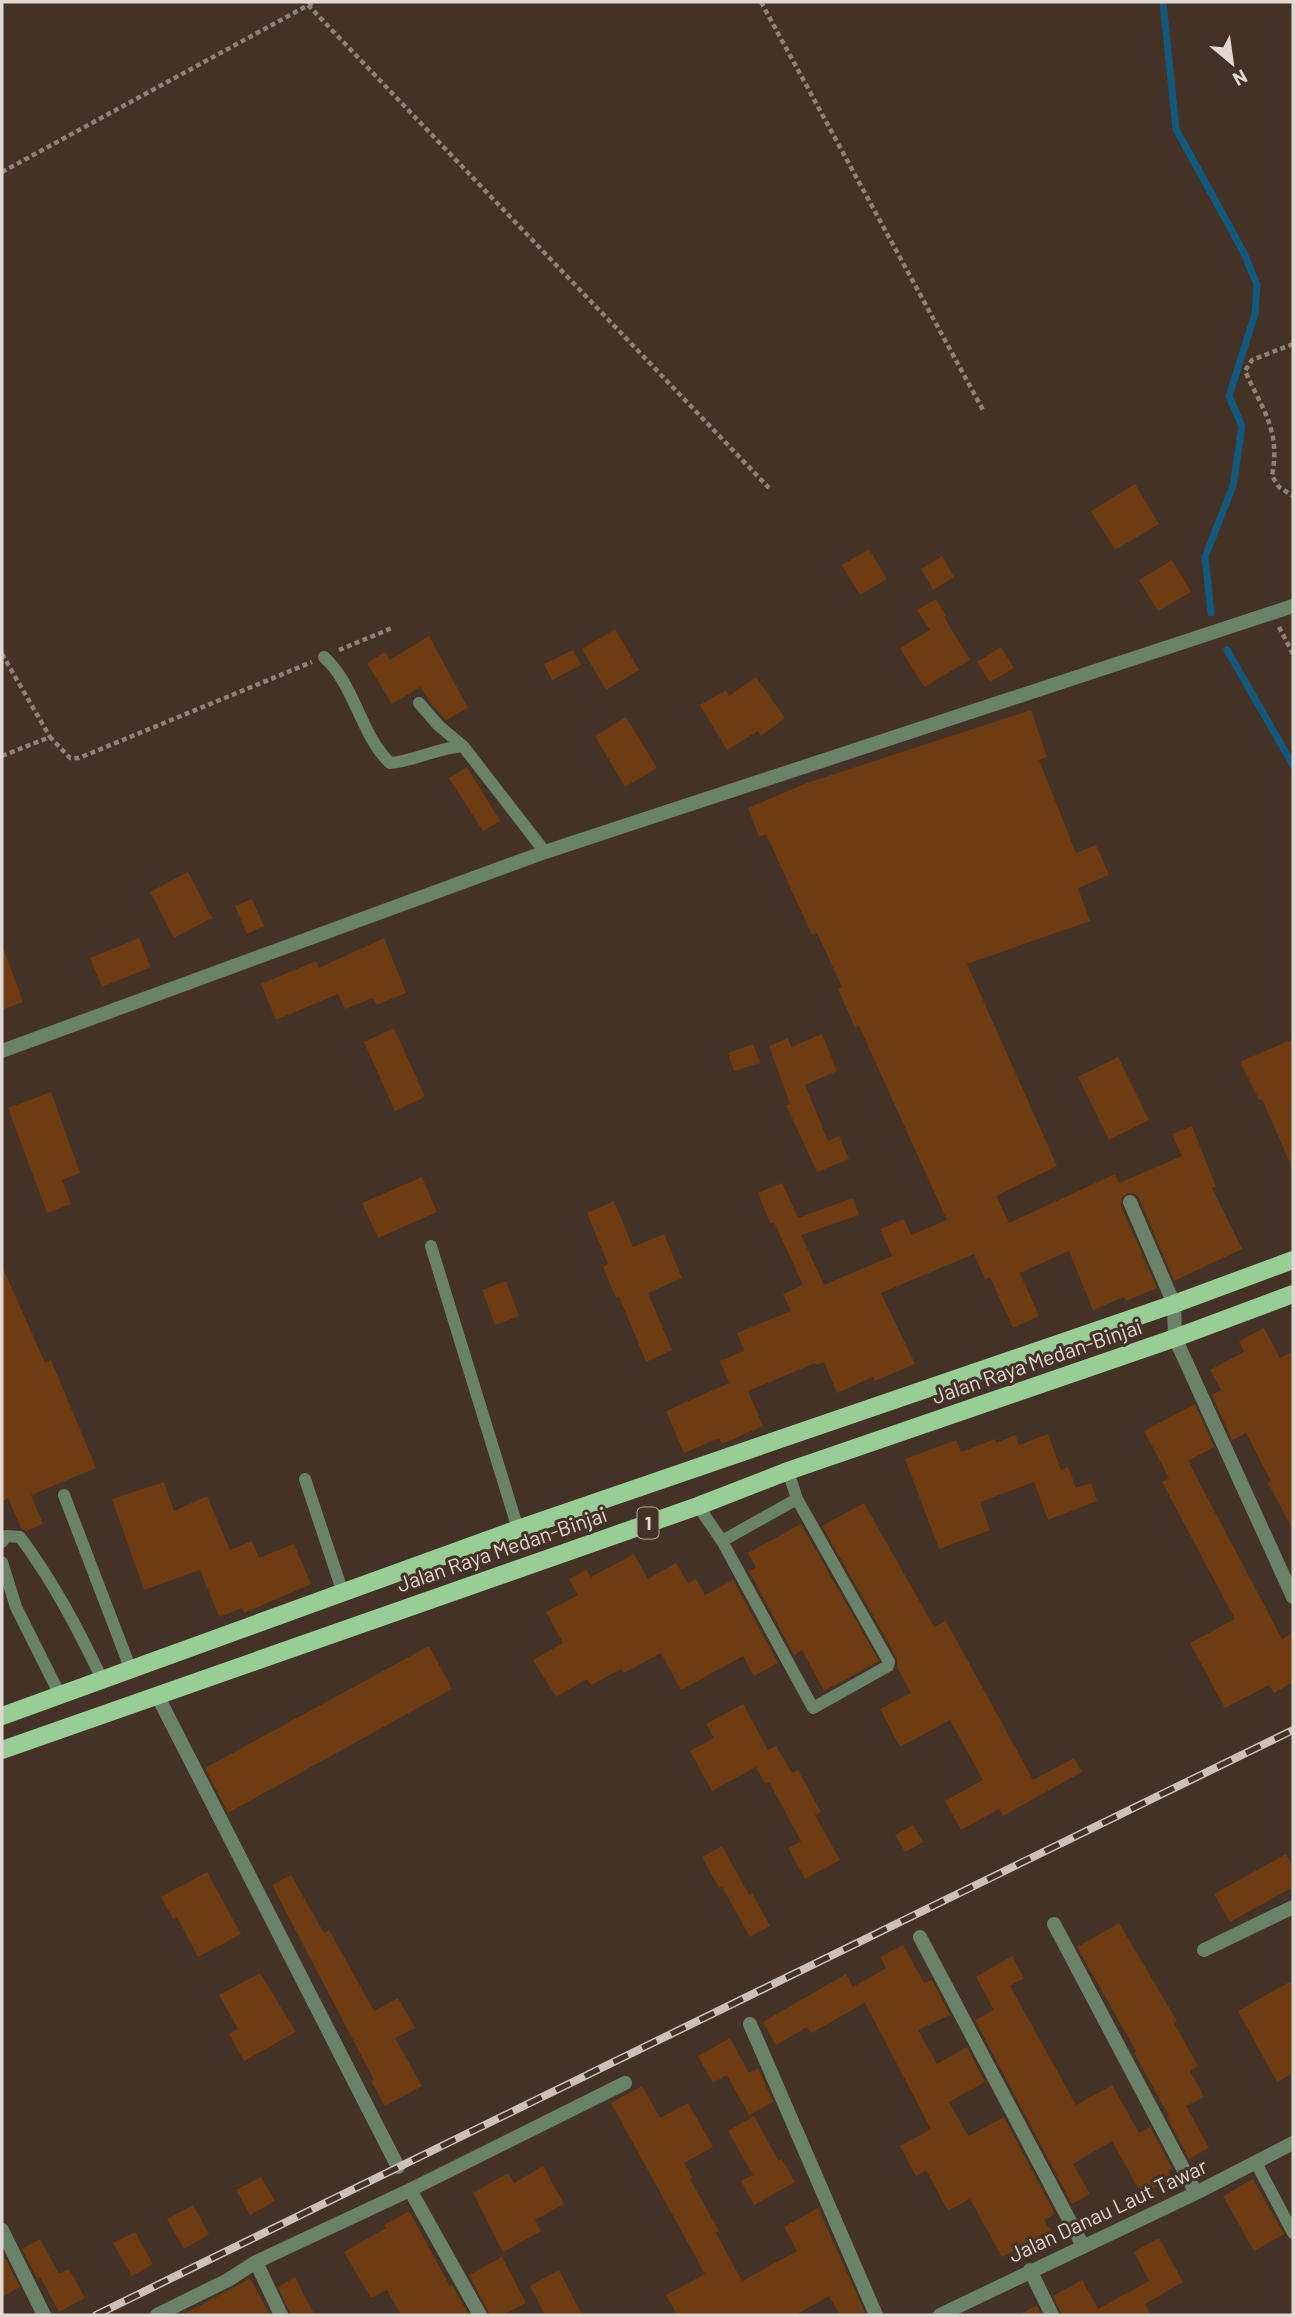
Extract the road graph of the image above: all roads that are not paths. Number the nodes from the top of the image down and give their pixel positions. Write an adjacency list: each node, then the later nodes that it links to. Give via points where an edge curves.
1 (1293, 606): 5 (street)
2 (324, 657): 4 (lane, via 335,668 390,763)
3 (419, 703): 4 (lane)
4 (463, 746): 5 (lane)
5 (545, 852): 6 (street)
6 (2, 1051)
7 (1130, 1202): 11 (street)
8 (431, 1246): 18 (lane)
9 (1293, 1260): 11 (main road, Jalan Raya Medan-Binjai / 1)
10 (1292, 1296): 12 (main road, Jalan Raya Medan-Binjai / 1)
11 (1174, 1304): 12 (street); 18 (main road, Jalan Raya Medan-Binjai / 1)
12 (1175, 1338): 13 (main road, Jalan Raya Medan-Binjai / 1); 23 (street)
13 (788, 1471): 16 (lane); 17 (main road, Jalan Raya Medan-Binjai / 1)
14 (305, 1479): 22 (lane)
15 (64, 1495): 24 (lane)
16 (797, 1499): 19 (lane); 19 (lane, via 889,1662 813,1708)
17 (698, 1506): 19 (lane); 27 (main road, Jalan Raya Medan-Binjai / 1)
18 (519, 1529): 22 (main road, Jalan Raya Medan-Binjai / 1)
19 (722, 1541)
20 (2, 1542): 25 (lane, via 6,1535 20,1537 39,1563)
21 (2, 1562): 26 (lane, via 16,1607)
22 (343, 1593): 24 (main road, Jalan Raya Medan-Binjai / 1)
23 (1293, 1597)
24 (131, 1670): 25 (main road, Jalan Raya Medan-Binjai / 1)
25 (102, 1679): 26 (main road, Jalan Raya Medan-Binjai / 1)
26 (60, 1695): 28 (main road, Jalan Raya Medan-Binjai / 1)
27 (157, 1695): 29 (main road, Jalan Raya Medan-Binjai / 1); 38 (street)
28 (2, 1716)
29 (2, 1750)
30 (1293, 1907): 33 (street)
31 (1054, 1924): 40 (street)
32 (920, 1937): 43 (street)
33 (1205, 1950)
34 (750, 2024): 51 (street)
35 (625, 2083): 39 (street)
36 (1293, 2143): 37 (street, Jalan Danau Laut Tawar)
37 (1255, 2163): 40 (street, Jalan Danau Laut Tawar); 42 (lane)
38 (398, 2167)
39 (410, 2190): 44 (street); 50 (street)
40 (1196, 2193): 43 (street, Jalan Danau Laut Tawar)
41 (2, 2230): 47 (street)
42 (1293, 2234)
43 (1083, 2246): 45 (street, Jalan Danau Laut Tawar)
44 (256, 2262): 48 (street); 49 (street)
45 (1030, 2270): 46 (street, Jalan Danau Laut Tawar); 52 (street)
46 (948, 2314)
47 (44, 2315)
48 (157, 2315)
49 (281, 2315)
50 (480, 2315)
51 (876, 2315)
52 (1052, 2315)

